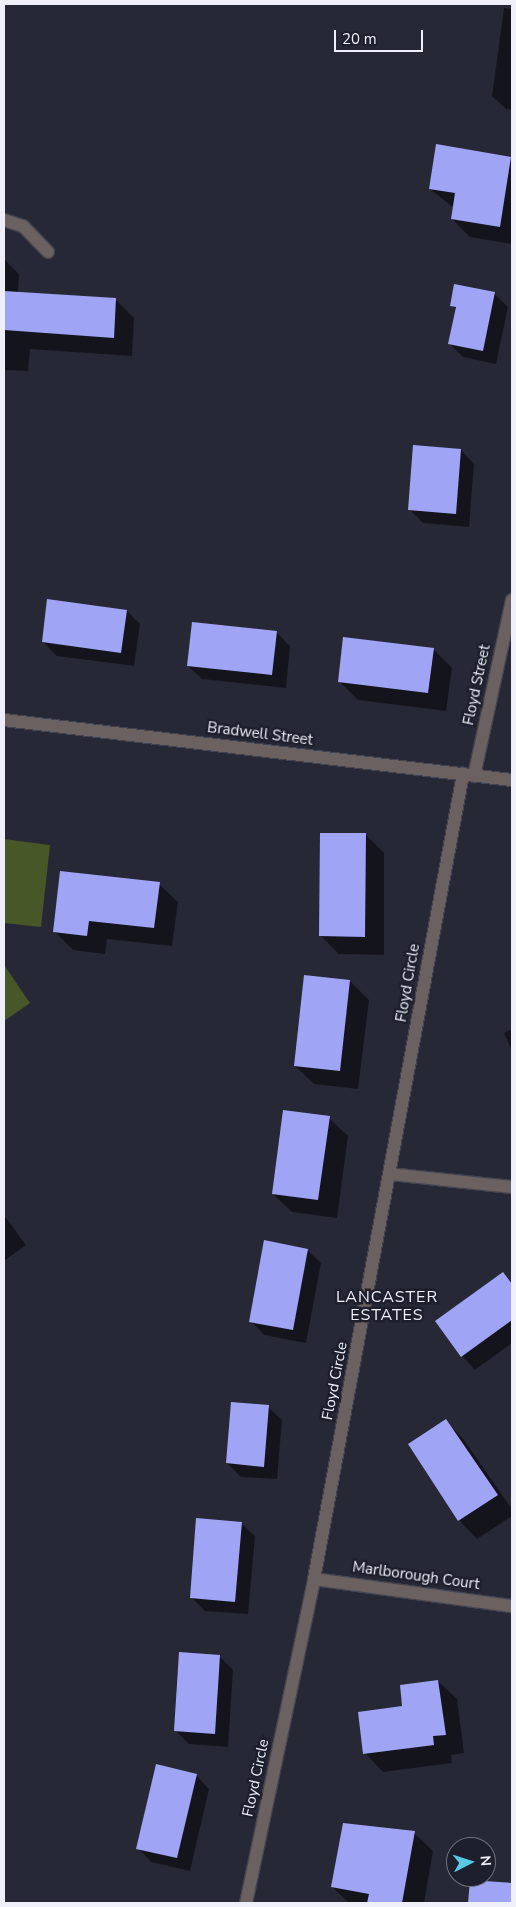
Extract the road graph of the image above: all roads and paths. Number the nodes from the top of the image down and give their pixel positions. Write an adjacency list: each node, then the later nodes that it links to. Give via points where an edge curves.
1 (4, 220): 2 (street, via 22,226)
2 (48, 252)
3 (512, 600): 5 (street, Floyd Street)
4 (4, 720): 5 (street, Bradwell Street)
5 (469, 775): 6 (street, Bradwell Street); 7 (street, Floyd Circle)
6 (512, 780)
7 (390, 1174): 8 (street); 9 (street, Floyd Circle)
8 (512, 1187)
9 (314, 1578): 10 (street, Marlborough Court); 11 (street, Floyd Circle)
10 (512, 1606)
11 (246, 1903)

